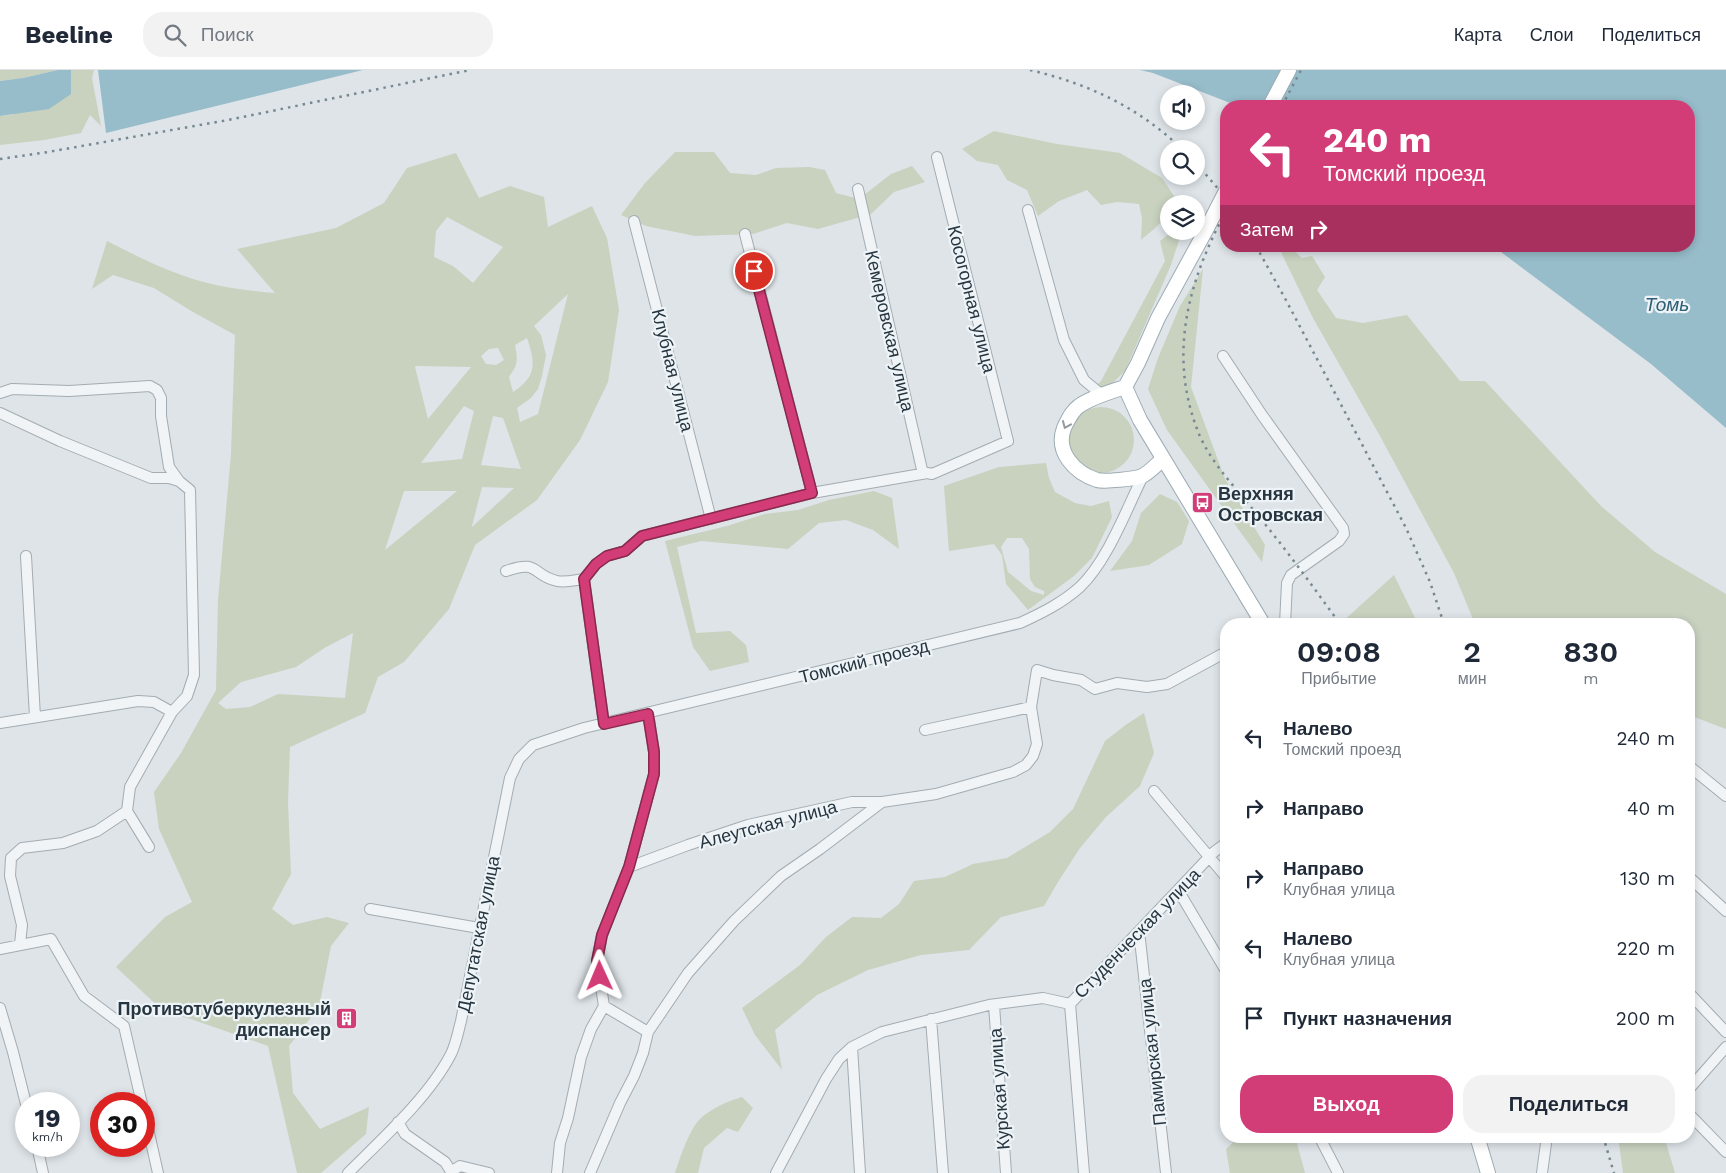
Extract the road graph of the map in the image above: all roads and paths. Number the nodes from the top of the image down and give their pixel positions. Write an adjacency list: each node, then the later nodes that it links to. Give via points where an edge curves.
1 (1289, 70): 2 (main road)
2 (1273, 100)
3 (937, 157): 15 (street, Косогорная улица, via 1008,441 932,474)
4 (858, 189): 15 (street, Кемеровская улица)
5 (1220, 203): 10 (main road, bridge)
6 (1028, 210): 12 (street, via 1064,340 1084,380)
7 (634, 221): 19 (street, Клубная улица)
8 (745, 234): 18 (street)
9 (1223, 356): 24 (street, via 1343,528 1344,534 1339,541 1291,575 1287,583)
10 (1125, 386): 12 (main road); 14 (main road, via 1140,420)
11 (0, 393): 17 (street, via 12,389 69,391 150,386 161,398 169,467)
12 (1102, 395): 16 (main road, one-way to 16, via 1079,406 1068,418 1061,436 1063,451 1083,474 1098,481)
13 (0, 413): 17 (street, via 151,478)
14 (1163, 458): 16 (main road); 23 (main road)
15 (925, 473): 18 (street)
16 (1143, 476): 28 (street, Томский проезд, via 1104,556 1080,586 1047,611 1020,623)
17 (179, 481): 27 (street, via 190,490 194,675 187,696)
18 (812, 493): 19 (street)
19 (711, 519): 22 (street, via 642,536 625,551 607,556 596,564)
20 (26, 556): 29 (street)
21 (506, 571): 22 (street, via 530,566 556,581)
22 (584, 579): 31 (street)
23 (1258, 618)
24 (1286, 618)
25 (1220, 655): 26 (street, Алеутская улица, via 1167,684 1147,687 1117,683 1095,688 1082,680 1036,670)
26 (1031, 707): 32 (street); 37 (street, Алеутская улица, via 1037,744 1026,765 1013,772 936,794)
27 (172, 712): 29 (street, via 154,702 138,701); 38 (street, via 130,787)
28 (648, 714): 31 (street, Томский проезд); 42 (street, via 654,774)
29 (35, 718): 30 (street)
30 (0, 723)
31 (604, 724): 33 (street, Томский проезд)
32 (925, 730)
33 (541, 741): 48 (street, Депутатская улица, via 519,759 510,778)
34 (1695, 771): 36 (street)
35 (1154, 791): 41 (street)
36 (1726, 796)
37 (882, 802): 42 (street, Алеутская улица, via 852,802 748,826); 59 (street, via 781,876 734,921 688,973)
38 (127, 811): 39 (street); 50 (street, via 97,831 63,843 22,848 11,858 10,876 22,925)
39 (149, 847)
40 (1220, 848): 41 (street, Студенческая улица)
41 (1210, 856): 43 (street); 45 (street, Студенческая улица)
42 (629, 867): 56 (street, via 600,944 597,961)
43 (1220, 869)
44 (1695, 883): 47 (street)
45 (1178, 890): 49 (street, Студенческая улица); 52 (street)
46 (370, 909): 48 (street)
47 (1726, 911)
48 (479, 928): 67 (street, Депутатская улица, via 452,1053 437,1077)
49 (1139, 931): 54 (street, Студенческая улица); 86 (street, Памирская улица)
50 (20, 944): 51 (street); 65 (street, via 52,939 84,996 124,1026)
51 (0, 949)
52 (1220, 961)
53 (1695, 999): 60 (street)
54 (1070, 1004): 55 (street, via 1043,998); 85 (street)
55 (994, 1005): 58 (street); 84 (street, Курская улица)
56 (604, 1006): 59 (street); 79 (street, via 591,1029 581,1058 560,1143)
57 (0, 1008): 64 (street)
58 (931, 1019): 61 (street, via 882,1032); 83 (street)
59 (648, 1032): 80 (street, via 634,1076)
60 (1726, 1032)
61 (852, 1047): 81 (street, via 839,1059 826,1079); 82 (street)
62 (1726, 1047): 63 (street)
63 (1695, 1082)
64 (23, 1092)
65 (139, 1092)
66 (1695, 1120): 71 (street)
67 (398, 1122): 74 (street, via 405,1134 445,1162); 77 (street, Депутатская улица)
68 (1323, 1143): 87 (street)
69 (1479, 1143): 88 (main road)
70 (1546, 1143): 89 (street)
71 (1726, 1152)
72 (39, 1157): 75 (street)
73 (154, 1157): 76 (street)
74 (452, 1172): 78 (street, via 460,1166)
75 (43, 1173)
76 (158, 1173)
77 (348, 1173)
78 (489, 1173)
79 (557, 1173)
80 (590, 1173)
81 (776, 1173)
82 (860, 1173)
83 (943, 1173)
84 (1006, 1173)
85 (1084, 1173)
86 (1166, 1173)
87 (1338, 1173)
88 (1488, 1173)
89 (1542, 1173)

